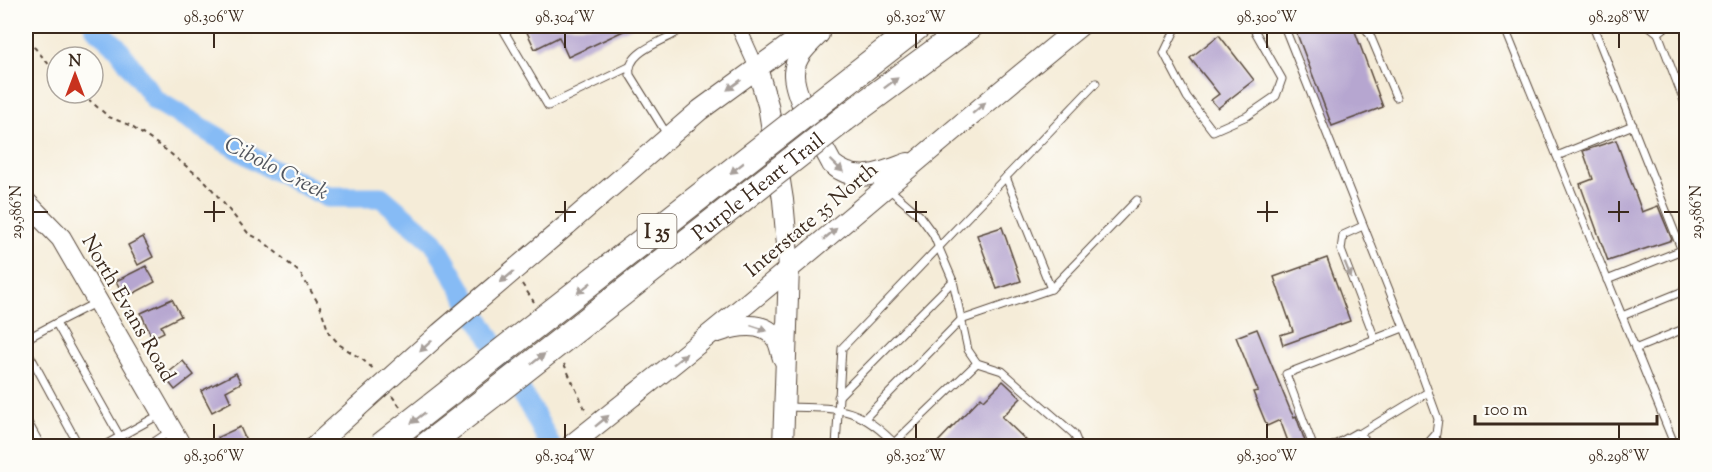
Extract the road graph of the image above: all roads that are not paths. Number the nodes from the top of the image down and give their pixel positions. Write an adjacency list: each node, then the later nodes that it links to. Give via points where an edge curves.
1 (501, 26): 18 (lane, via 548,106)
2 (682, 26): 18 (lane, via 633,57)
3 (738, 26): 19 (street)
4 (815, 26): 19 (main road)
5 (827, 26): 26 (main road, one-way to 26, via 801,52 794,72 796,89 832,164 842,173 860,176)
6 (918, 26): 69 (highway, Purple Heart Trail / I 35, one-way to 69, bridge)
7 (970, 26): 70 (highway, Purple Heart Trail / I 35, one-way to 7, bridge, via 844,119)
8 (1080, 26): 26 (main road, Interstate 35 North, one-way to 8)
9 (1177, 26): 10 (lane, via 1164,53 1187,97 1213,131 1247,116 1276,96 1282,80)
10 (1252, 26)
11 (1284, 26): 31 (lane)
12 (1364, 26): 21 (lane)
13 (1504, 26): 25 (lane)
14 (1593, 26): 23 (lane)
15 (1648, 26): 17 (lane)
16 (1667, 26): 17 (lane)
17 (1658, 33): 22 (lane)
18 (629, 67): 24 (lane, via 630,75)
19 (757, 68): 24 (main road, one-way to 24); 35 (main road, via 768,105)
20 (1096, 83): 27 (lane)
21 (1396, 96)
22 (1686, 106)
23 (1633, 125): 25 (lane); 33 (lane)
24 (669, 137): 68 (main road, one-way to 68, bridge, via 440,333)
25 (1557, 156): 36 (lane)
26 (922, 158): 28 (main road, Interstate 35 North)
27 (1006, 177): 32 (lane); 38 (lane)
28 (887, 187): 32 (lane, via 919,215); 35 (main road, Interstate 35 North, one-way to 28)
29 (1137, 200): 38 (lane)
30 (26, 202): 40 (main road, North Evans Road, via 61,238)
31 (1363, 226): 44 (lane); 48 (lane, one-way to 48, via 1343,235 1341,250)
32 (938, 247): 37 (lane); 54 (lane, via 842,348)
33 (1682, 250): 34 (lane); 36 (lane)
34 (1686, 261)
35 (789, 267): 46 (main road, Interstate 35 North); 52 (main road)
36 (1607, 280): 41 (lane)
37 (952, 281): 42 (lane); 54 (lane)
38 (1051, 289): 42 (lane)
39 (1686, 290): 41 (lane)
40 (97, 302): 43 (lane); 59 (main road, North Evans Road)
41 (1622, 316): 50 (lane)
42 (961, 320): 51 (lane, via 968,350); 57 (lane)
43 (56, 323): 47 (lane); 62 (lane)
44 (1403, 328): 48 (lane); 53 (lane)
45 (1686, 328): 50 (lane)
46 (710, 335): 52 (main road, one-way to 52, via 735,326 751,325 765,330 777,339); 71 (main road, Interstate 35 North, one-way to 46, bridge)
47 (26, 339)
48 (1375, 339): 75 (lane, via 1286,374)
49 (26, 348): 65 (lane)
50 (1635, 349): 80 (lane)
51 (977, 363): 63 (lane); 74 (lane, via 1002,371 1074,434)
52 (786, 367): 55 (main road)
53 (1428, 392): 60 (lane); 61 (lane, via 1438,420)
54 (838, 397): 56 (lane)
55 (785, 407): 56 (lane); 72 (main road)
56 (837, 408): 57 (lane); 73 (lane)
57 (865, 418): 63 (lane)
58 (26, 419): 64 (lane)
59 (171, 431): 62 (lane); 67 (lane)
60 (1359, 434): 76 (lane); 77 (lane)
61 (1435, 436): 78 (lane); 79 (lane)
62 (120, 437): 66 (lane)
63 (895, 445)
64 (40, 447)
65 (79, 447)
66 (103, 447)
67 (148, 447)
68 (315, 447)
69 (381, 447)
70 (426, 447)
71 (570, 447)
72 (783, 447)
73 (836, 447)
74 (1079, 447)
75 (1312, 447)
76 (1333, 447)
77 (1368, 447)
78 (1420, 447)
79 (1438, 447)
80 (1675, 447)

